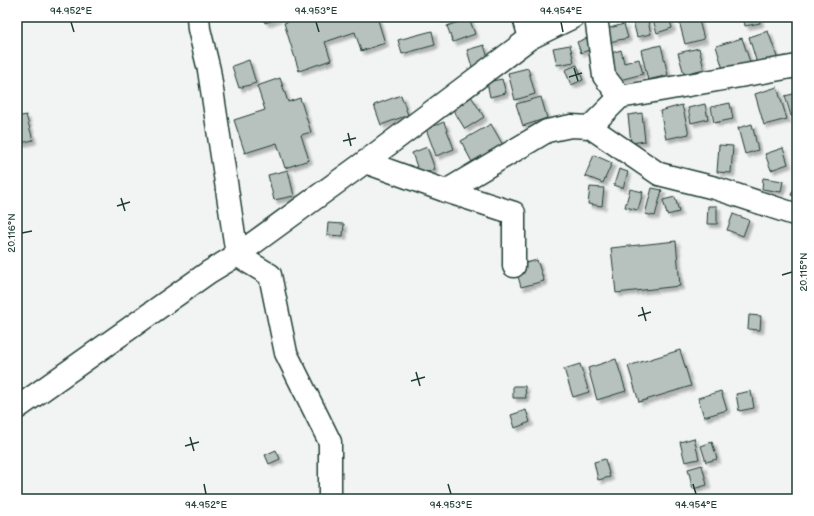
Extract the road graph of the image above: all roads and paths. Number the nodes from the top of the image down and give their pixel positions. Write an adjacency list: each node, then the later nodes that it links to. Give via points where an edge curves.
1 (198, 17): 12 (street, via 209,70)
2 (524, 17): 5 (street)
3 (572, 17): 5 (street)
4 (596, 17): 7 (street, via 604,76)
5 (530, 38): 9 (street)
6 (797, 66): 7 (street)
7 (620, 97): 8 (street)
8 (590, 127): 10 (street, via 571,126 547,131); 11 (street, via 659,174 715,188)
9 (365, 162): 10 (street); 12 (street)
10 (446, 191): 13 (street, via 514,213)
11 (797, 215)
12 (237, 255): 14 (street, via 209,272); 15 (street, via 270,275 286,353 330,442)
13 (514, 266)
14 (17, 408)
15 (330, 499)

